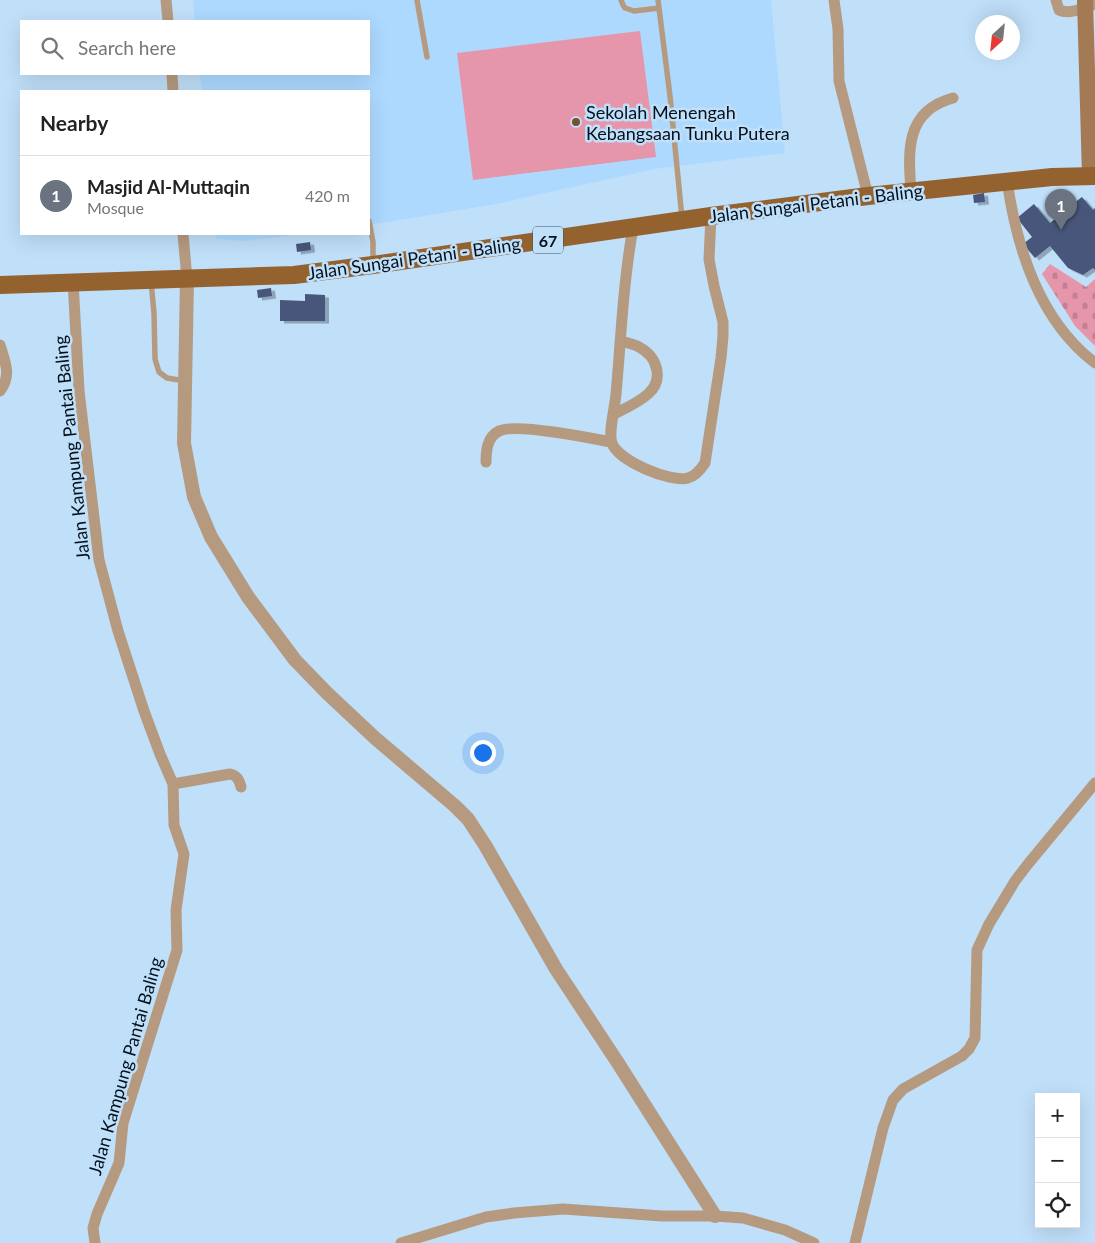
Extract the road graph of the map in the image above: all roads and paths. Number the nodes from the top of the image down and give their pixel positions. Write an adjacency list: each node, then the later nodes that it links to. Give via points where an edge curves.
1 (166, 0): 9 (street)
2 (417, 0): 10 (lane)
3 (621, 0): 8 (lane, via 629,10)
4 (658, 0): 8 (lane)
5 (834, 0): 17 (street, via 839,81)
6 (1056, 0): 7 (street, via 1062,11 1073,11)
7 (1088, 4): 14 (main road)
8 (660, 8): 19 (lane)
9 (168, 20)
10 (427, 57)
11 (172, 75): 12 (street)
12 (173, 90)
13 (953, 98): 16 (street, via 929,109 915,129 909,148)
14 (1093, 176): 15 (main road, Jalan Sungai Petani - Baling / 67)
15 (1007, 181): 16 (main road, Jalan Sungai Petani - Baling / 67); 30 (street, via 1019,242 1045,305 1070,339)
16 (912, 191): 17 (main road, Jalan Sungai Petani - Baling / 67)
17 (868, 196): 18 (main road, Jalan Sungai Petani - Baling / 67)
18 (711, 216): 19 (main road, Jalan Sungai Petani - Baling / 67); 34 (street, via 710,259 723,336 705,463 687,479 670,478 625,458)
19 (682, 221): 21 (main road, Jalan Sungai Petani - Baling / 67)
20 (370, 226): 23 (lane)
21 (633, 228): 23 (main road, Jalan Sungai Petani - Baling / 67); 28 (street, via 626,265)
22 (183, 235): 24 (street)
23 (373, 265): 24 (main road, Jalan Sungai Petani - Baling / 67, via 294,275)
24 (187, 279): 25 (main road, Jalan Sungai Petani - Baling / 67); 31 (street)
25 (151, 280): 26 (main road, Jalan Sungai Petani - Baling / 67); 31 (lane, via 157,366 162,376)
26 (72, 281): 27 (main road, Jalan Sungai Petani - Baling / 67); 37 (street, Jalan Kampung Pantai Baling, via 79,391 99,560 144,711)
27 (0, 284)
28 (621, 340): 33 (street); 33 (street, via 645,351 656,363 658,372 654,387 648,394)
29 (0, 344): 32 (street, via 8,370)
30 (1095, 363)
31 (185, 381): 39 (street, via 184,443 190,481 202,517 228,567 274,635 326,693 468,819 556,969)
32 (0, 391)
33 (614, 414): 34 (street)
34 (611, 442): 35 (street, via 566,433 508,429 492,437 486,450)
35 (486, 462)
36 (1095, 783): 43 (street, via 1015,881 989,924 977,950 977,1021 975,1038 969,1049 903,1089 893,1100)
37 (173, 784): 38 (street, via 230,774 236,775); 40 (street, Jalan Kampung Pantai Baling, via 174,824 184,854 176,910 177,950 123,1123 118,1164 97,1214)
38 (241, 787)
39 (715, 1216): 41 (street, via 539,1210 486,1216); 42 (street, via 767,1224)
40 (95, 1243)
41 (400, 1243)
42 (814, 1243)
43 (855, 1243)

